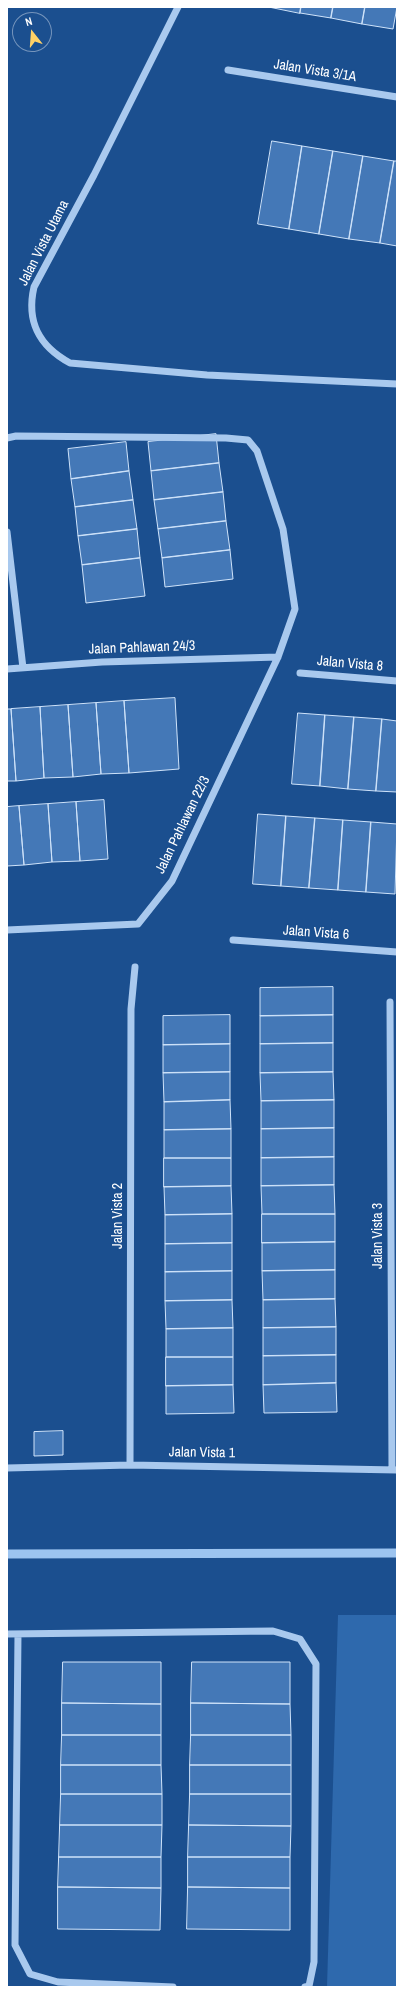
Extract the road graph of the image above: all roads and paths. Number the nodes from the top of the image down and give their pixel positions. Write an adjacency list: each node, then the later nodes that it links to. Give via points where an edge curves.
1 (178, 7): 4 (street, Jalan Vista Utama, via 94,175 34,287 30,304 32,321 38,334 56,356 70,363 207,375)
2 (228, 70): 3 (street, Jalan Vista 3/1A)
3 (397, 97)
4 (397, 384)
5 (7, 438): 7 (street, Jalan Pahlawan 22/3, via 16,436 248,440 256,451 283,529 295,609)
6 (7, 532): 8 (street)
7 (278, 657): 8 (street, Jalan Pahlawan 24/3, via 102,662); 12 (street, Jalan Pahlawan 22/3, via 172,881 138,924)
8 (24, 668): 9 (street, Jalan Pahlawan 24/3)
9 (7, 669)
10 (300, 673): 11 (street, Jalan Vista 8)
11 (397, 681)
12 (7, 930)
13 (233, 940): 14 (street, Jalan Vista 6)
14 (397, 952)
15 (135, 967): 17 (street, Jalan Vista 2, via 131,1009)
16 (390, 1002): 19 (street, Jalan Vista 3)
17 (130, 1465): 18 (street, Jalan Vista 1); 19 (street, Jalan Vista 1)
18 (7, 1468)
19 (395, 1470)
20 (7, 1634): 21 (street)
21 (18, 1634): 22 (street, via 15,1945 30,1974 58,1982); 23 (street, via 273,1631 300,1639 316,1664 314,1962 309,1986)
22 (173, 1987)
23 (305, 1987)

